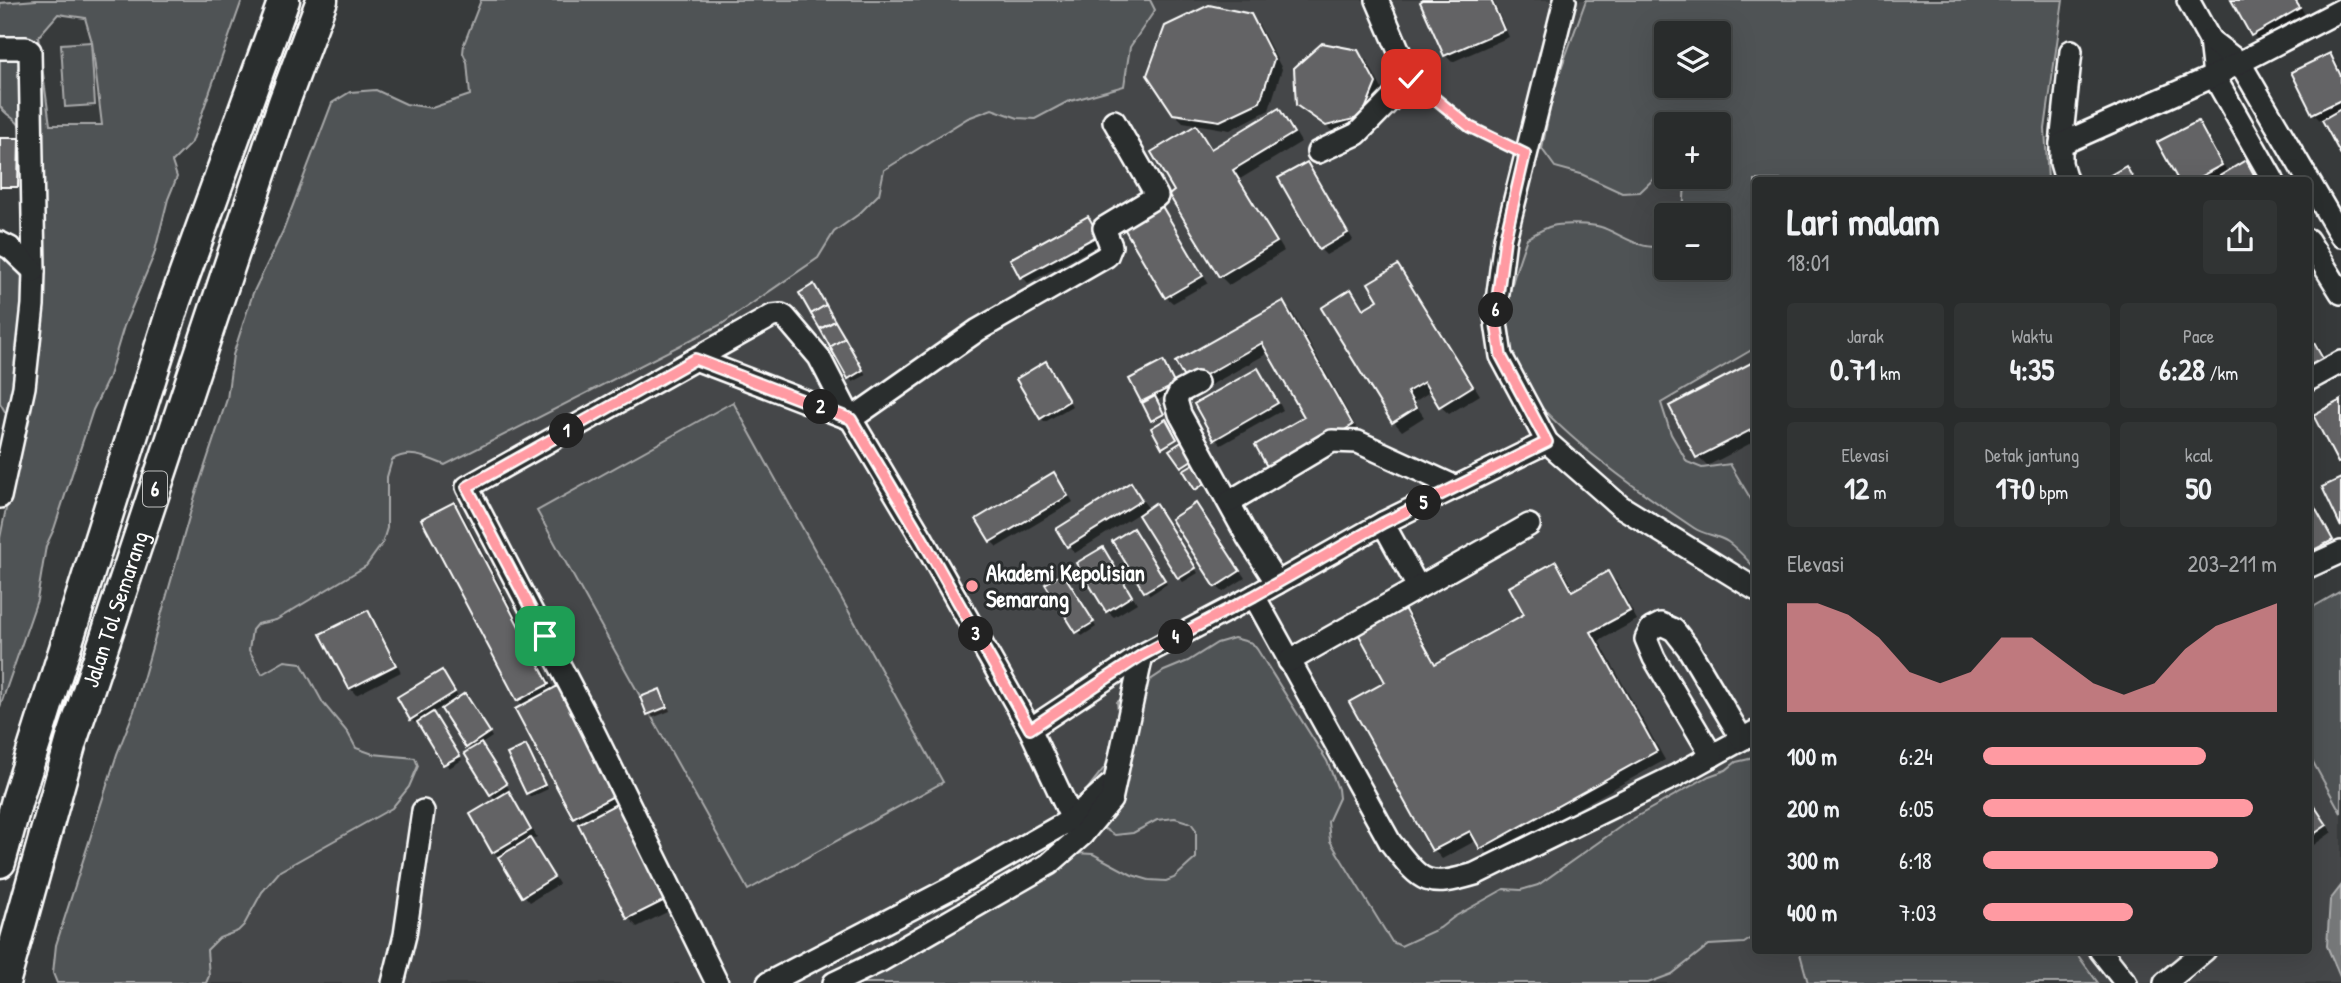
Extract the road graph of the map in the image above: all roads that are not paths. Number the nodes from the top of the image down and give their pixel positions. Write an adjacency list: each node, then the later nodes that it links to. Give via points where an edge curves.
1 (284, 0): 48 (highway, Jalan Tol Semarang / 6, via 175,301)
2 (323, 0): 51 (highway, Jalan Tol Semarang / 6, via 284,102 71,742)
3 (1377, 0): 14 (street, via 1411,79 1357,134)
4 (1565, 0): 29 (street, via 1505,239 1495,316 1501,356)
5 (2188, 0): 7 (street)
6 (2341, 10): 10 (street)
7 (2210, 40): 10 (street); 11 (street)
8 (0, 48): 22 (street, via 30,51)
9 (2071, 51): 13 (street)
10 (2240, 62): 11 (street); 17 (street)
11 (2214, 76): 13 (street); 16 (street)
12 (1114, 121): 28 (street, via 1157,196 1104,228 1111,246 1107,256 978,330)
13 (2061, 144): 15 (street)
14 (1318, 152)
15 (2065, 177)
16 (2271, 177)
17 (2301, 177)
18 (2312, 197): 19 (street)
19 (2341, 236)
20 (0, 243): 22 (street)
21 (2312, 246): 23 (street)
22 (34, 271): 31 (street, via 24,387)
23 (2341, 293)
24 (695, 359): 28 (street); 28 (street, via 781,315 820,357); 53 (street, via 467,487)
25 (2341, 362): 26 (street)
26 (2312, 378)
27 (1197, 383): 32 (street, via 1180,392 1176,400)
28 (851, 419): 43 (street)
29 (1547, 442): 30 (street); 39 (street, via 1620,506)
30 (1456, 487): 32 (street, via 1358,442 1332,441); 33 (street)
31 (0, 497)
32 (1229, 502): 37 (street)
33 (1383, 523): 37 (street); 38 (street)
34 (1529, 525): 38 (street)
35 (2341, 552): 36 (street)
36 (2312, 565)
37 (1277, 583): 40 (street)
38 (1418, 587): 42 (street)
39 (1752, 587)
40 (1254, 596): 41 (street); 42 (street)
41 (1142, 655): 43 (street); 47 (street, via 1116,780)
42 (1289, 661): 45 (street, via 1390,842 1418,876 1444,883 1475,874)
43 (1030, 729): 47 (street)
44 (1749, 736): 45 (street); 45 (street, via 1674,630 1661,624 1651,629 1646,639 1654,658)
45 (1712, 756)
46 (423, 811): 52 (street, via 405,935)
47 (1077, 827): 54 (street); 55 (street, via 1049,864)
48 (0, 862)
49 (2103, 954): 56 (street)
50 (2199, 954): 57 (street)
51 (4, 983)
52 (393, 983)
53 (717, 983)
54 (768, 983)
55 (834, 983)
56 (2126, 983)
57 (2165, 983)

